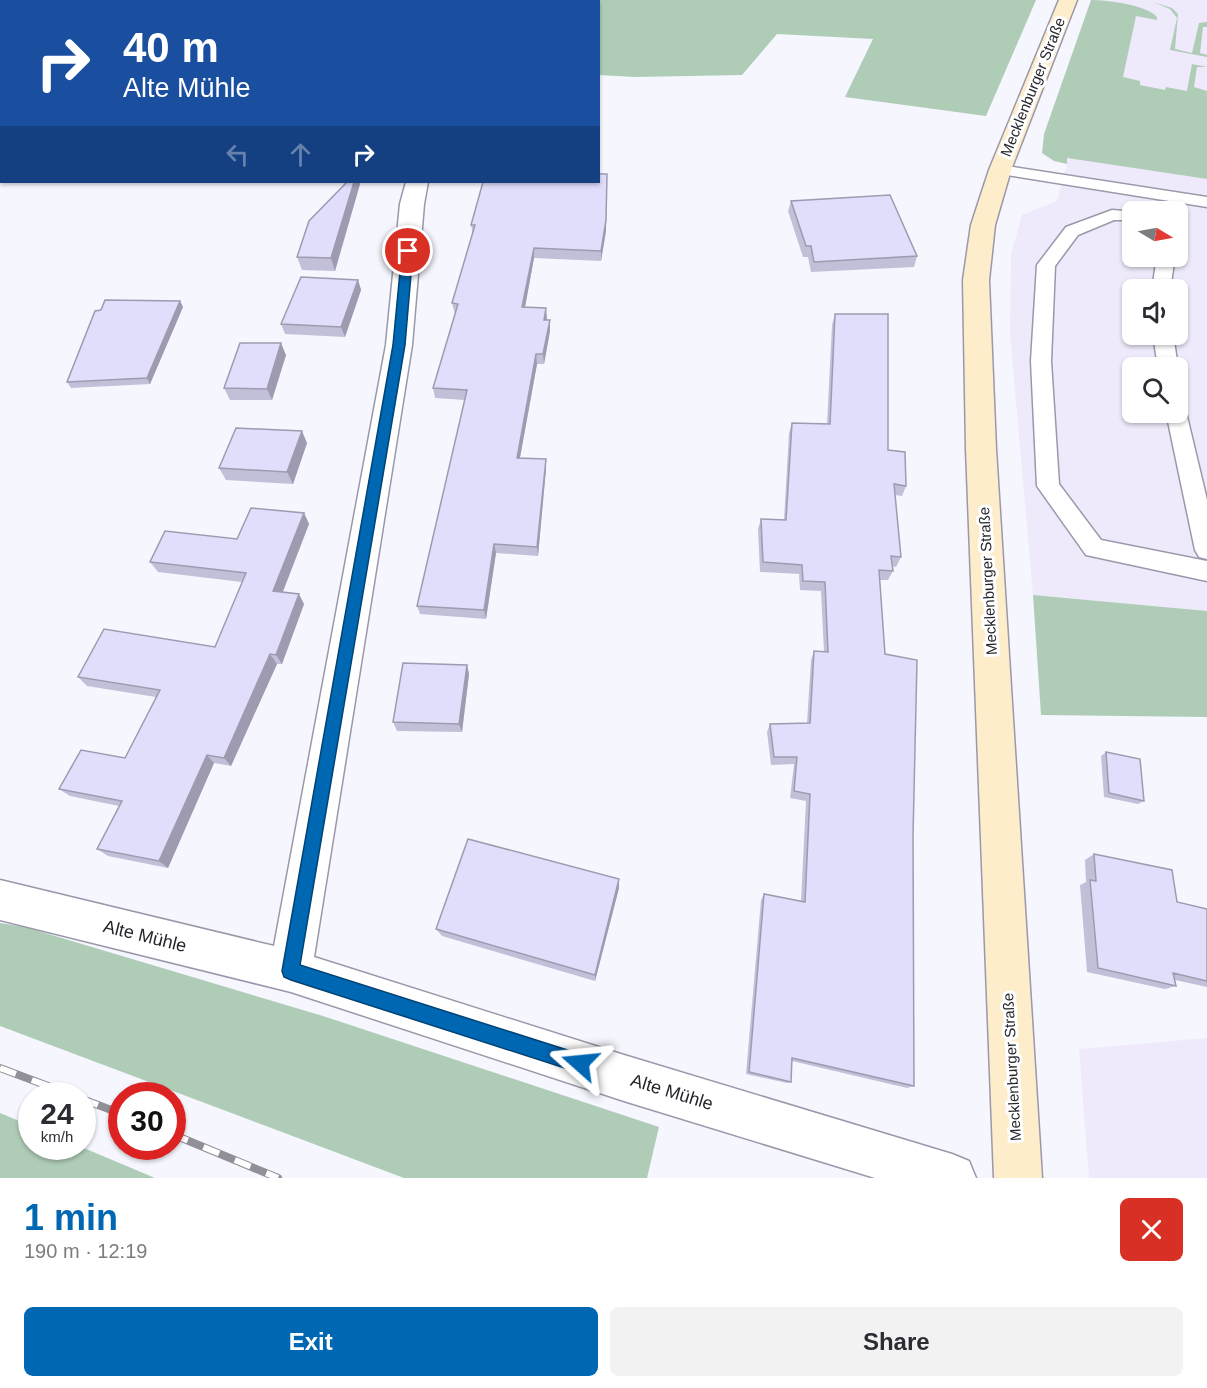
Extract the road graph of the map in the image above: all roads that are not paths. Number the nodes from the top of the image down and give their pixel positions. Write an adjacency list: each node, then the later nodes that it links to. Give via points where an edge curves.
1 (1068, 0): 2 (street, Mecklenburger Straße)
2 (1000, 170): 4 (lane); 14 (street, Mecklenburger Straße, via 983,225 976,280)
3 (417, 183): 12 (street, via 399,345)
4 (1158, 201)
5 (1207, 202): 6 (lane)
6 (1188, 203)
7 (1122, 216): 10 (lane, via 1072,231 1046,265 1041,361 1048,486 1094,548)
8 (1178, 423): 9 (lane)
9 (1207, 550)
10 (1207, 571)
11 (0, 900): 12 (street, Alte Mühle)
12 (291, 971): 13 (street, Alte Mühle)
13 (952, 1178)
14 (1018, 1178)

